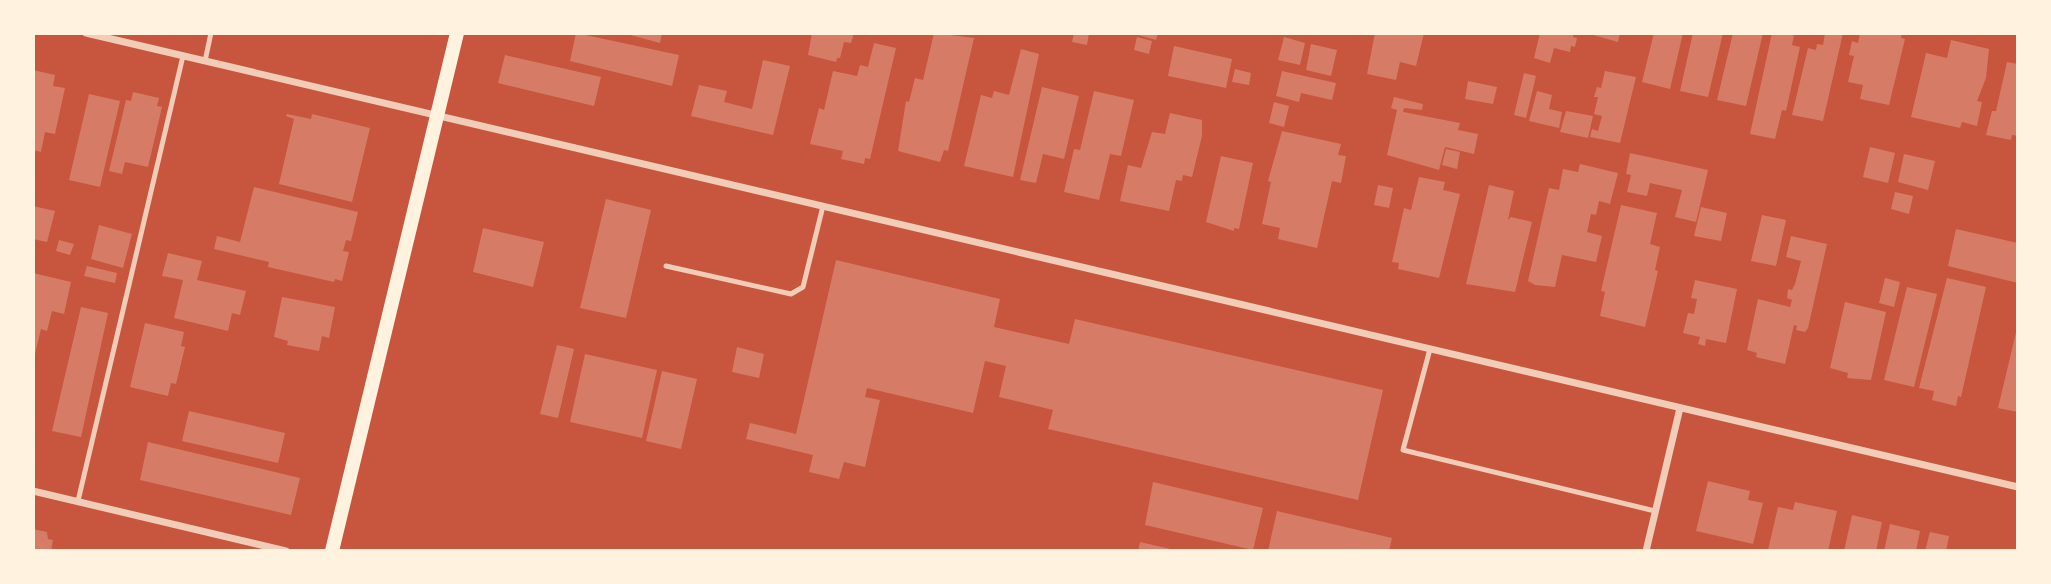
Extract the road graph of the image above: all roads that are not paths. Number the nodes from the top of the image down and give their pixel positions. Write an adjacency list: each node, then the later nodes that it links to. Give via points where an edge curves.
1 (86, 33): 4 (street)
2 (211, 33): 5 (lane)
3 (457, 33): 6 (main road)
4 (183, 56): 5 (street); 13 (lane)
5 (205, 61): 6 (street)
6 (440, 116): 7 (street); 16 (main road)
7 (823, 206): 8 (lane, via 803,287 791,294); 9 (street)
8 (666, 266)
9 (1430, 349): 10 (street); 14 (lane, via 1404,450)
10 (1679, 408): 11 (street); 14 (street)
11 (2018, 487)
12 (33, 491): 13 (street)
13 (79, 502): 15 (street)
14 (1655, 511): 17 (street)
15 (286, 551)
16 (332, 551)
17 (1646, 551)

